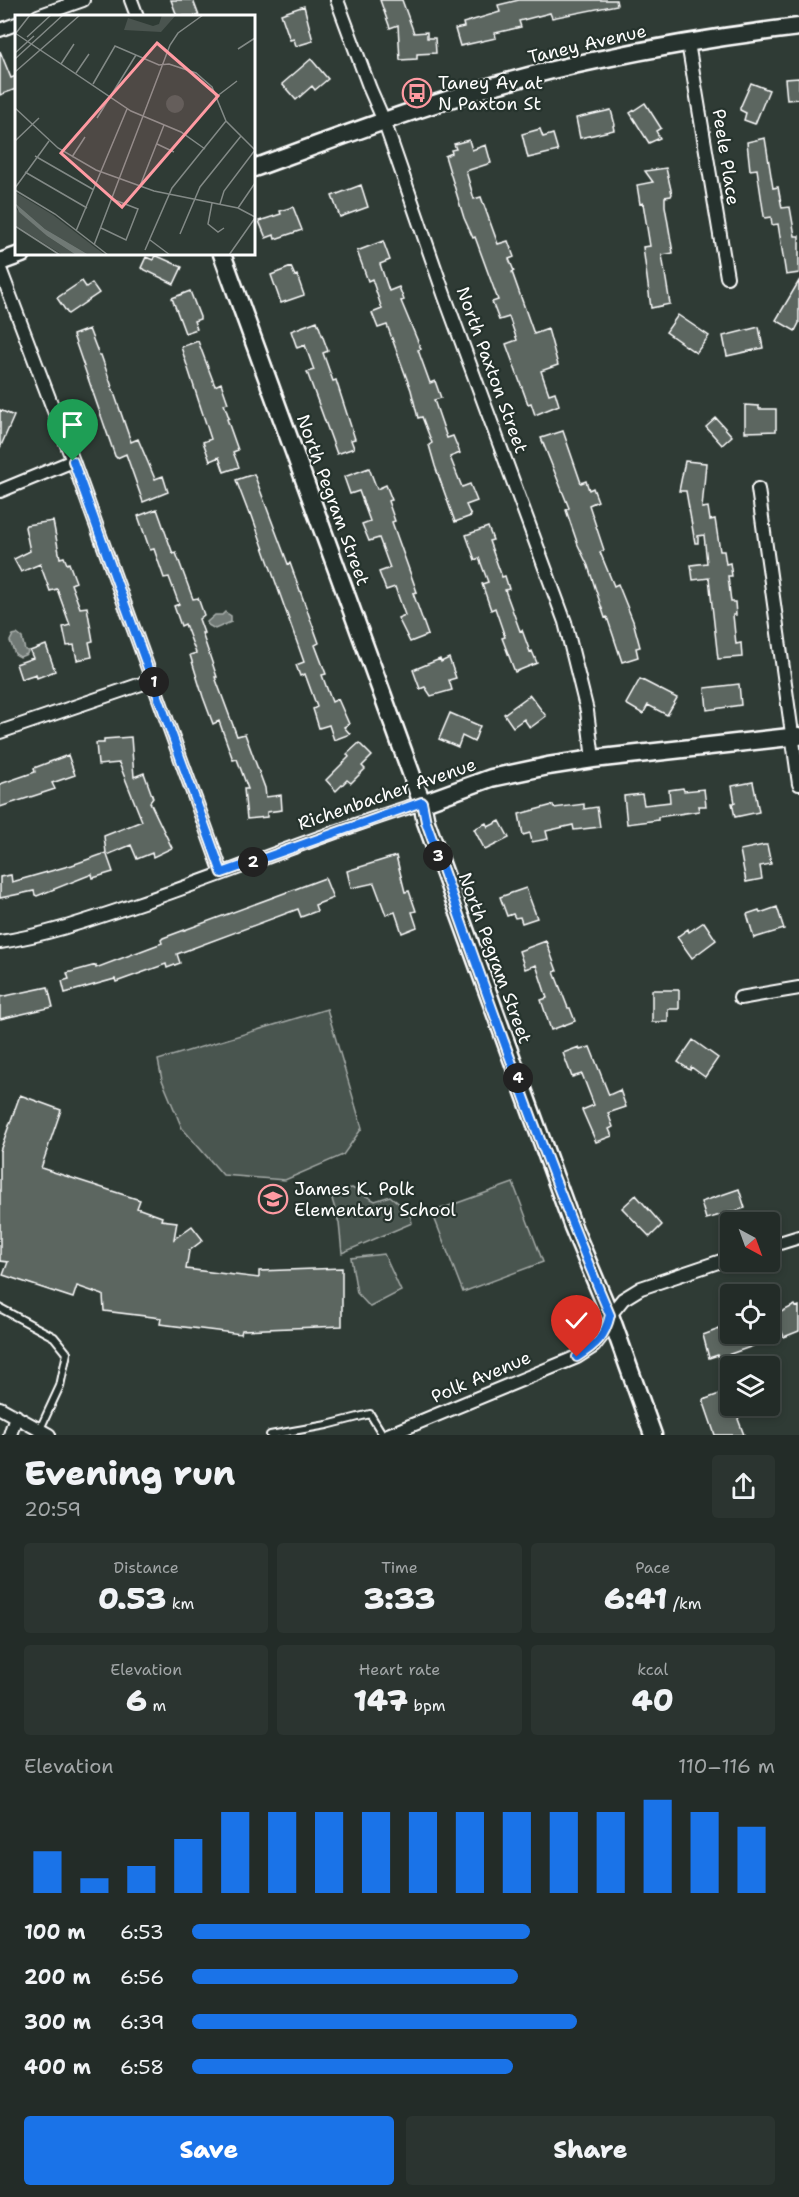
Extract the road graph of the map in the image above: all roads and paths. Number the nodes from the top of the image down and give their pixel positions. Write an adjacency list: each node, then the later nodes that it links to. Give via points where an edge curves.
1 (83, 0): 4 (street)
2 (131, 0): 5 (street)
3 (337, 0): 10 (street, North Paxton Street)
4 (41, 15)
5 (137, 15)
6 (15, 24): 8 (street)
7 (799, 27): 9 (street, Taney Avenue)
8 (0, 30)
9 (688, 43): 10 (street, Taney Avenue, via 595,60); 16 (street, Peele Place)
10 (384, 121): 11 (street, Taney Avenue); 23 (street, North Paxton Street, via 565,622 587,711)
11 (255, 168)
12 (19, 255): 14 (street)
13 (222, 255): 25 (street, North Pegram Street)
14 (0, 262)
15 (0, 268): 17 (street)
16 (727, 277)
17 (73, 461): 19 (street); 20 (street)
18 (758, 489): 22 (street)
19 (0, 491)
20 (153, 680): 21 (street); 26 (street)
21 (0, 732)
22 (795, 737): 23 (street, Richenbacher Avenue); 24 (street)
23 (593, 759): 25 (street, Richenbacher Avenue, via 491,778)
24 (799, 784)
25 (422, 802): 26 (street, Richenbacher Avenue); 34 (street, North Pegram Street, via 557,1185)
26 (222, 873): 27 (street, Richenbacher Avenue, via 48,933)
27 (0, 942)
28 (799, 988): 29 (street)
29 (740, 998)
30 (799, 1237): 31 (street)
31 (780, 1243)
32 (720, 1261): 34 (street, Polk Avenue, via 641,1288 623,1299)
33 (0, 1308): 37 (lane, via 54,1337 67,1353)
34 (610, 1315): 41 (street, Polk Avenue, via 607,1329 594,1346 577,1357); 42 (street, North Pegram Street)
35 (0, 1408): 36 (street)
36 (16, 1416): 37 (street); 38 (street)
37 (44, 1432)
38 (10, 1435)
39 (270, 1435): 40 (lane, via 370,1414)
40 (383, 1435)
41 (388, 1435)
42 (653, 1435)

